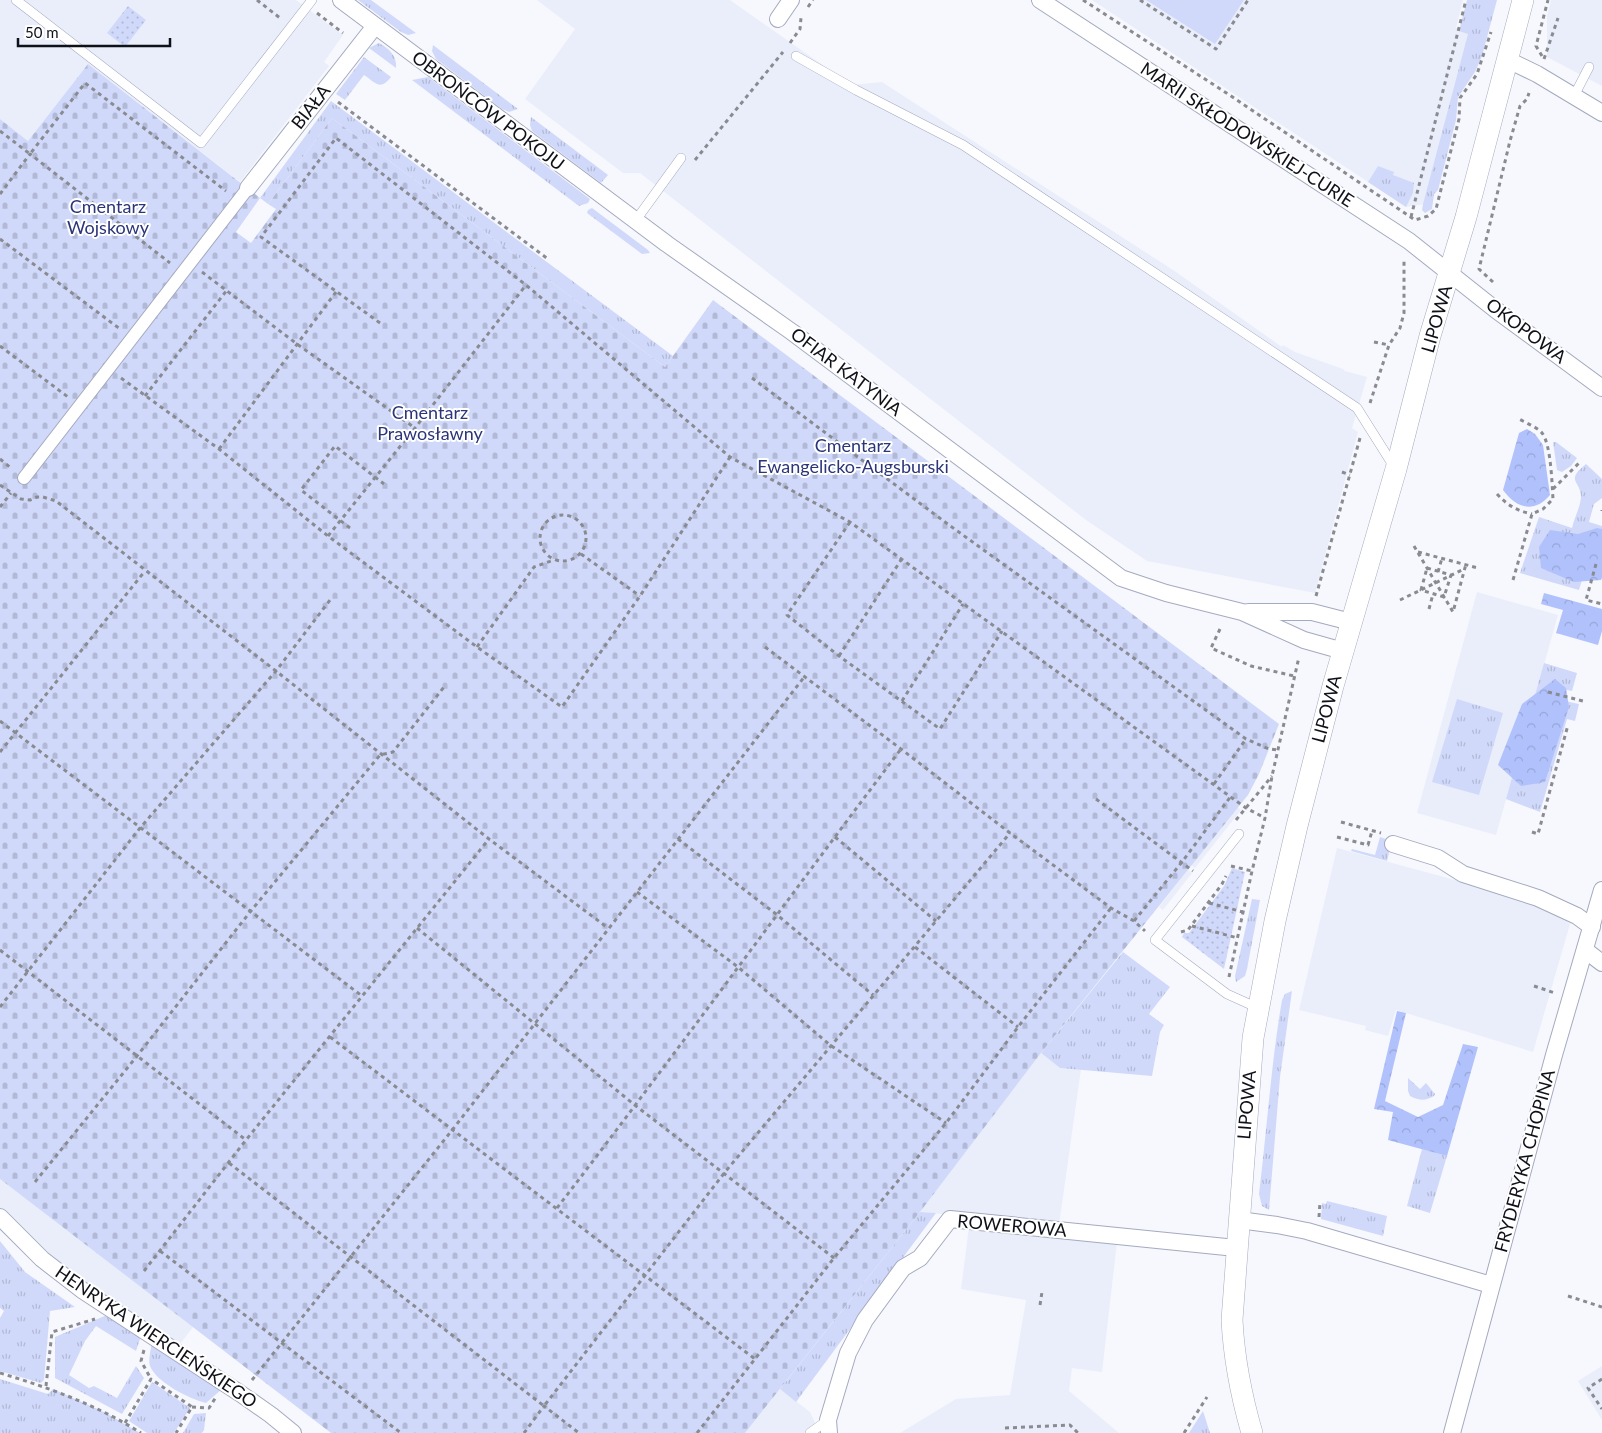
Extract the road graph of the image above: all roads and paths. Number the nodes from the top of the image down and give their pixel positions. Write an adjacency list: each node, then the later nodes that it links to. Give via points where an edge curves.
1 (16, 0): 19 (lane, via 201,143)
2 (257, 0): 19 (path)
3 (341, 0): 20 (street, OBROŃCÓW POKOJU)
4 (791, 0): 17 (street)
5 (813, 0): 14 (path)
6 (1040, 0): 42 (street, MARII SKŁODOWSKIEJ-CURIE, via 1409,241)
7 (1083, 0): 37 (path)
8 (1140, 0): 9 (path, via 1216,49)
9 (1248, 0)
10 (1466, 0): 37 (path)
11 (1523, 0): 25 (street, LIPOWA)
12 (1548, 0): 16 (path, via 1536,46 1544,60)
13 (310, 3): 19 (lane); 21 (path)
14 (807, 8)
15 (802, 17): 22 (path, via 800,29)
16 (1558, 18)
17 (778, 19)
18 (1494, 25): 37 (path, via 1477,74 1460,98 1459,119 1436,208 1428,216 1415,220)
19 (291, 26)
20 (375, 26): 27 (street, BIAŁA); 38 (street, OBROŃCÓW POKOJU)
21 (343, 33)
22 (793, 39)
23 (789, 45): 34 (path)
24 (796, 56): 63 (lane, via 963,145 1357,408)
25 (1508, 60): 29 (street); 42 (street, LIPOWA)
26 (1589, 68): 29 (lane)
27 (324, 91): 36 (street, BIAŁA); 40 (path)
28 (1529, 92): 44 (path, via 1520,106 1510,141 1479,268)
29 (1574, 96): 30 (street)
30 (1602, 113)
31 (0, 131): 32 (path)
32 (30, 154): 35 (path); 36 (path, via 85,83); 41 (path)
33 (680, 158): 38 (lane)
34 (695, 160)
35 (0, 194)
36 (243, 194): 41 (street)
37 (1411, 217)
38 (636, 220): 103 (street, OFIAR KATYNIA, via 792,332 1121,578)
39 (0, 239): 48 (path)
40 (548, 259)
41 (182, 273): 45 (path, via 200,271); 48 (street)
42 (1451, 273): 55 (street, OKOPOWA); 63 (street, LIPOWA, via 1430,336)
43 (526, 285): 46 (path, via 336,138 261,237); 59 (path); 61 (path)
44 (1499, 287)
45 (227, 290): 50 (path); 56 (path)
46 (336, 292): 47 (path); 50 (path)
47 (380, 323)
48 (132, 338): 53 (street)
49 (1374, 342): 51 (path)
50 (297, 344): 59 (path); 60 (path)
51 (1389, 345)
52 (0, 346): 57 (path)
53 (109, 369): 56 (path); 57 (street)
54 (752, 378): 121 (path, via 957,531)
55 (1602, 388)
56 (146, 396): 60 (path)
57 (80, 406): 67 (street)
58 (1519, 418): 70 (path, via 1543,434)
59 (415, 428): 66 (path)
60 (219, 449): 78 (path)
61 (730, 457): 76 (path); 96 (path)
62 (1581, 461): 70 (path)
63 (1396, 469): 104 (street, LIPOWA)
64 (1342, 472): 65 (path)
65 (1350, 475)
66 (376, 477): 68 (path); 75 (path); 75 (path, via 335,446 301,490)
67 (24, 478): 71 (path)
68 (384, 484)
69 (0, 485): 71 (path)
70 (1552, 490): 74 (path, via 1553,499)
71 (11, 493): 73 (path); 89 (path, via 21,499 43,497 56,502)
72 (1497, 494): 74 (path, via 1508,505)
73 (0, 507)
74 (1532, 514): 92 (path)
75 (341, 521): 77 (path); 78 (path)
76 (850, 522): 84 (path); 110 (path, via 787,615)
77 (350, 528)
78 (328, 536): 107 (path)
79 (1414, 546): 80 (path)
80 (1417, 552): 82 (path); 87 (path)
81 (581, 554): 83 (path, via 569,561); 83 (path, via 586,540 582,525 562,515 548,522 541,535 544,550); 96 (path)
82 (1442, 558): 86 (path); 90 (path)
83 (555, 560): 107 (path, via 534,567)
84 (901, 560): 100 (path); 110 (path)
85 (1596, 564): 101 (path, via 1586,600)
86 (1465, 566): 88 (path); 91 (path); 97 (path, via 1453,612)
87 (1427, 568): 90 (path); 93 (path); 94 (path)
88 (1478, 568)
89 (145, 571): 111 (path); 120 (path)
90 (1438, 572): 91 (path)
91 (1451, 575): 93 (path); 97 (path)
92 (1513, 580)
93 (1436, 583): 94 (path); 97 (path)
94 (1421, 590): 95 (path); 99 (path)
95 (1433, 594): 97 (path); 102 (path)
96 (640, 596): 107 (path, via 562,707)
97 (1444, 597)
98 (330, 600): 111 (path)
99 (1400, 600)
100 (963, 604): 106 (path); 116 (path)
101 (1602, 604)
102 (1429, 609)
103 (1242, 612): 104 (street, OFIAR KATYNIA, via 1312,612); 109 (street, OFIAR KATYNIA, via 1304,640)
104 (1351, 622): 109 (street, LIPOWA)
105 (1220, 629): 113 (path, via 1211,648 1251,666)
106 (1002, 631): 116 (path, via 940,729); 126 (path)
107 (477, 647)
108 (765, 647): 112 (path)
109 (1343, 651): 173 (street, LIPOWA, via 1297,826)
110 (839, 656): 116 (path)
111 (276, 671): 125 (path); 131 (path)
112 (805, 676): 122 (path); 139 (path)
113 (1294, 676)
114 (444, 687): 125 (path, via 393,752)
115 (1548, 692): 117 (path)
116 (902, 701)
117 (1583, 701)
118 (0, 721): 120 (path)
119 (1568, 725): 133 (path, via 1538,834)
120 (15, 733): 124 (path); 131 (path)
121 (1246, 739): 123 (path); 126 (path)
122 (901, 749): 134 (path); 136 (path)
123 (1278, 750)
124 (0, 752)
125 (380, 755): 138 (path); 148 (path)
126 (1214, 784): 127 (path)
127 (1231, 796): 129 (path); 141 (path)
128 (1096, 799): 141 (path)
129 (1265, 818)
130 (1341, 822): 132 (path)
131 (140, 828): 148 (path); 165 (path)
132 (1372, 831): 137 (path, via 1368,845); 140 (path)
133 (1532, 832)
134 (1010, 833): 147 (path); 151 (path)
135 (1239, 834): 159 (lane)
136 (835, 837): 150 (path); 151 (path)
137 (1337, 837)
138 (489, 839): 155 (path); 156 (path)
139 (678, 839): 145 (path); 150 (path)
140 (1390, 839): 154 (street, via 1438,858 1463,874 1538,898 1577,916)
141 (1182, 862): 143 (path); 152 (path)
142 (1252, 871): 146 (path, via 1231,866)
143 (1195, 872)
144 (1602, 890): 154 (street, FRYDERYKA CHOPINA)
145 (637, 892): 156 (path); 164 (path)
146 (1209, 903): 149 (path); 153 (path)
147 (1111, 908): 152 (path); 175 (path)
148 (250, 912): 171 (path); 178 (path)
149 (1244, 912)
150 (776, 914): 164 (path); 170 (path)
151 (936, 921): 160 (path)
152 (1134, 921): 159 (path)
153 (1192, 926): 157 (path); 158 (path)
154 (1592, 927): 162 (street, FRYDERYKA CHOPINA)
155 (416, 928): 171 (path); 174 (path)
156 (608, 928): 174 (path)
157 (1178, 937)
158 (1238, 938)
159 (1155, 940): 173 (lane, via 1227,994)
160 (916, 947): 170 (path); 175 (path)
161 (0, 950): 165 (path)
162 (1585, 950): 163 (street); 197 (street, FRYDERYKA CHOPINA)
163 (1602, 963)
164 (738, 967): 177 (path); 179 (path)
165 (28, 972): 172 (path); 178 (path)
166 (1222, 972): 167 (path)
167 (1230, 978)
168 (1534, 986): 169 (path)
169 (1555, 993)
170 (873, 995): 177 (path)
171 (362, 996): 176 (path)
172 (0, 1007)
173 (1258, 1008): 189 (street, LIPOWA)
174 (535, 1023): 179 (path); 181 (path)
175 (1018, 1027): 180 (path)
176 (330, 1036): 181 (path); 182 (path)
177 (830, 1045): 180 (path); 184 (path)
178 (137, 1056): 182 (path); 185 (path)
179 (636, 1106): 184 (path); 187 (path)
180 (946, 1123): 194 (path)
181 (454, 1129): 187 (path); 193 (path)
182 (246, 1140): 183 (path)
183 (229, 1163): 192 (path); 193 (path)
184 (725, 1172): 194 (path); 196 (path)
185 (35, 1182)
186 (1320, 1202): 190 (path)
187 (558, 1208): 196 (path)
188 (0, 1217): 202 (street, HENRYKA WIERCIEŃSKIEGO, via 42,1259)
189 (1238, 1220): 191 (street, LIPOWA); 197 (street, via 1307,1231)
190 (1319, 1220)
191 (1236, 1248): 217 (street, ROWEROWA, via 950,1219 920,1258 903,1268 865,1320 848,1353); 229 (street, LIPOWA, via 1232,1320 1234,1352)
192 (160, 1251): 195 (path); 203 (path)
193 (351, 1256): 203 (path); 212 (path)
194 (834, 1258): 204 (path)
195 (144, 1271)
196 (644, 1275): 204 (path); 212 (path)
197 (1491, 1284): 230 (street, FRYDERYKA CHOPINA)
198 (1042, 1292): 200 (path)
199 (1568, 1296): 201 (path)
200 (1040, 1305)
201 (1602, 1307)
202 (112, 1310): 209 (path, via 94,1320 52,1332); 210 (street, HENRYKA WIERCIEŃSKIEGO)
203 (282, 1343): 210 (path); 222 (path)
204 (755, 1359): 225 (path)
205 (140, 1361): 207 (path)
206 (0, 1373): 209 (path)
207 (151, 1379): 213 (path); 216 (path)
208 (1602, 1379): 215 (path, via 1588,1388)
209 (46, 1386): 216 (path)
210 (241, 1394): 221 (street, HENRYKA WIERCIEŃSKIEGO)
211 (1207, 1397): 228 (path)
212 (544, 1406): 223 (path); 224 (path)
213 (192, 1407): 214 (path); 220 (path)
214 (209, 1408)
215 (1602, 1409)
216 (125, 1423): 219 (path)
217 (828, 1426): 226 (lane)
218 (1005, 1428): 227 (path, via 1070,1425)
219 (141, 1433)
220 (176, 1433)
221 (294, 1433)
222 (401, 1433)
223 (524, 1433)
224 (579, 1433)
225 (697, 1433)
226 (810, 1433)
227 (1078, 1433)
228 (1184, 1433)
229 (1252, 1433)
230 (1452, 1433)

